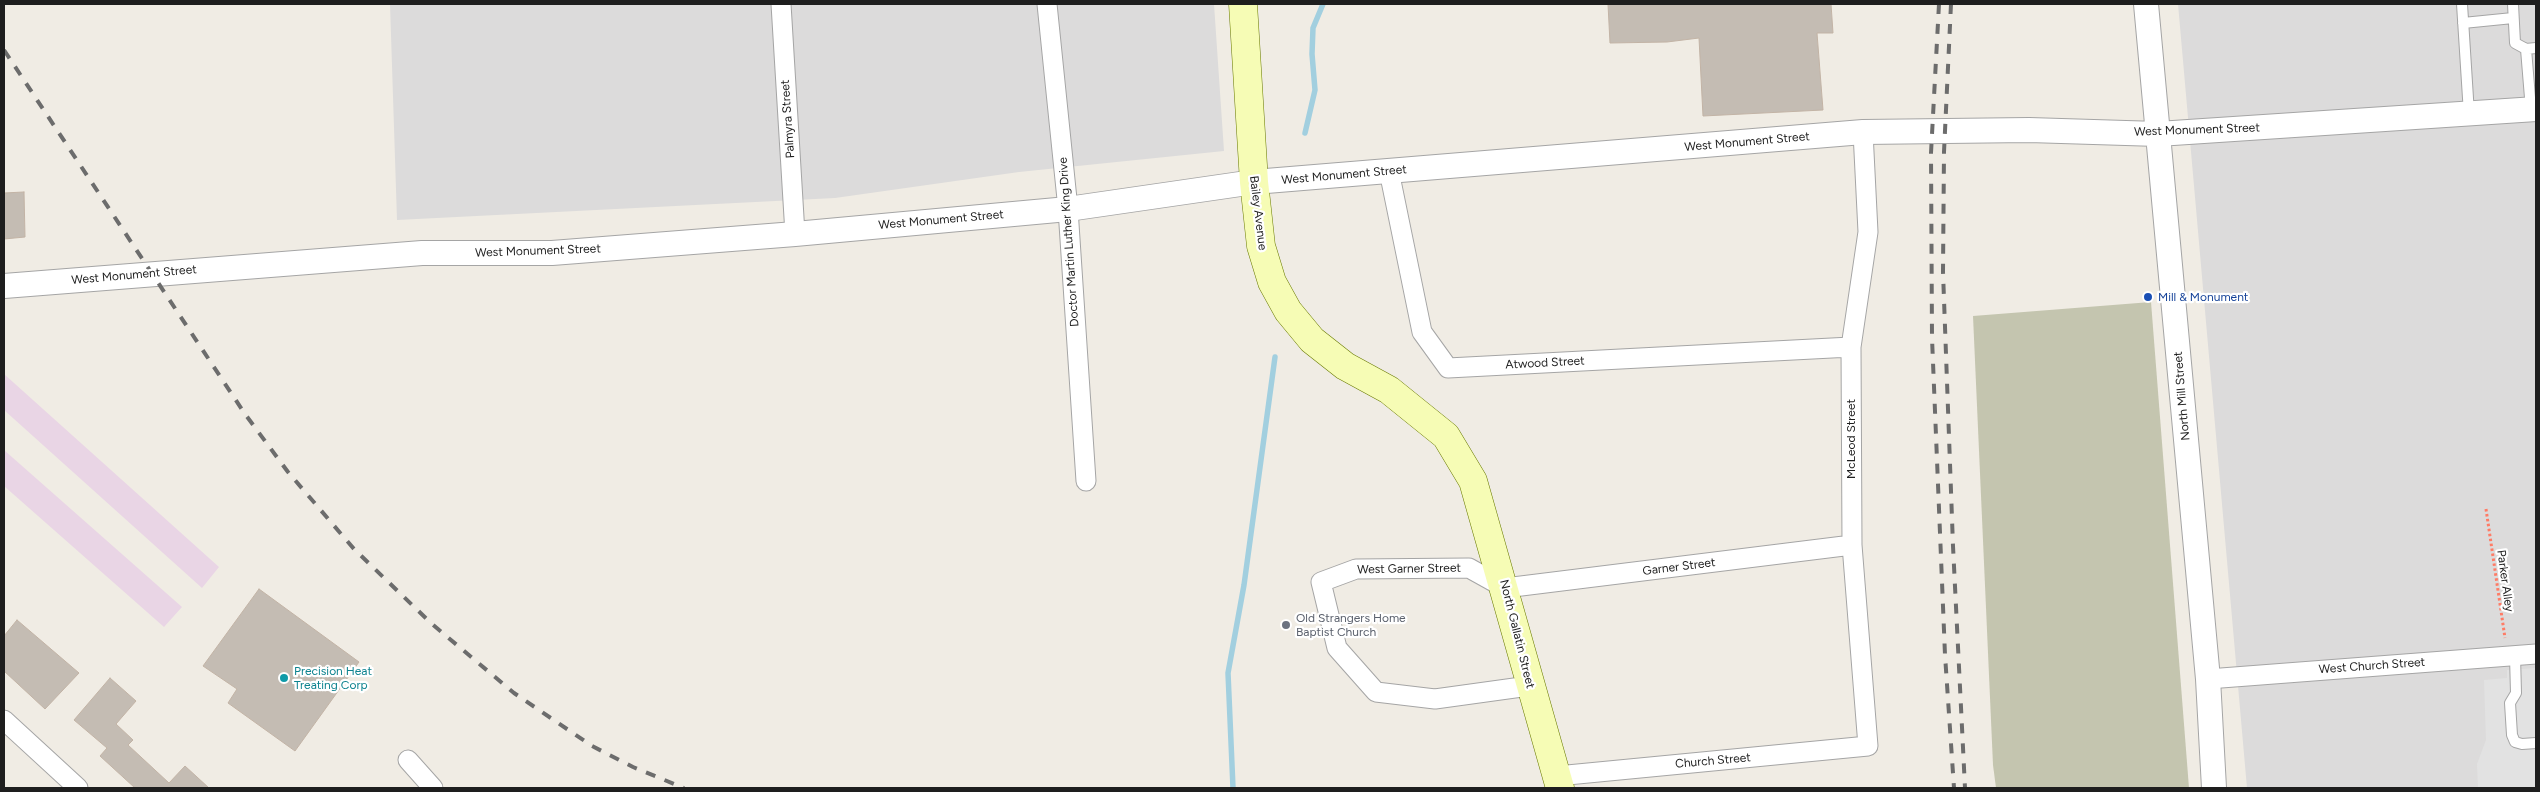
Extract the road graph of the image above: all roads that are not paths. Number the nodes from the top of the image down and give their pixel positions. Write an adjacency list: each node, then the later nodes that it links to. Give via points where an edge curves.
1 (781, 4): 17 (street, Palmyra Street)
2 (1047, 4): 16 (street, Doctor Martin Luther King Drive)
3 (1242, 4): 15 (main road, Bailey Avenue)
4 (2146, 4): 13 (street, North Mill Street)
5 (2462, 4): 8 (lane)
6 (2512, 4): 7 (lane)
7 (2513, 18): 8 (lane); 9 (lane, via 2515,43)
8 (2463, 23): 11 (lane)
9 (2531, 48): 10 (lane)
10 (2533, 109): 11 (street, West Monument Street)
11 (2469, 115): 13 (street, West Monument Street)
12 (1864, 132): 13 (street, West Monument Street, via 2030,130); 14 (street, West Monument Street); 19 (street, McLeod Street, via 1868,232)
13 (2158, 134): 26 (street, North Mill Street)
14 (1389, 171): 15 (street, West Monument Street); 19 (street, Atwood Street, via 1422,332 1448,368)
15 (1254, 182): 16 (street, West Monument Street); 20 (main road, Bailey Avenue, via 1261,246 1272,282 1288,310 1312,340 1345,366 1389,390 1446,436)
16 (1068, 209): 17 (street, West Monument Street); 21 (street, Doctor Martin Luther King Drive)
17 (795, 234): 18 (street, West Monument Street, via 552,253 422,253)
18 (4, 286)
19 (1851, 347): 22 (street, McLeod Street)
20 (1473, 480): 23 (main road, North Gallatin Street)
21 (1086, 481)
22 (1852, 545): 23 (street, Garner Street); 30 (street, McLeod Street)
23 (1505, 588): 27 (main road, North Gallatin Street); 27 (street, West Garner Street, via 1469,568 1356,569 1321,582 1337,648 1376,692 1435,699)
24 (2536, 654): 25 (street, West Church Street)
25 (2511, 656): 26 (street, West Church Street); 29 (lane, via 2516,693 2510,703 2512,735 2515,742)
26 (2208, 679): 35 (street, North Mill Street)
27 (1529, 686): 32 (main road, North Gallatin Street)
28 (4, 720): 33 (street)
29 (2536, 743)
30 (1868, 746): 32 (street, Church Street)
31 (408, 760): 34 (street)
32 (1558, 782)
33 (78, 788)
34 (433, 788)
35 (2214, 788)

